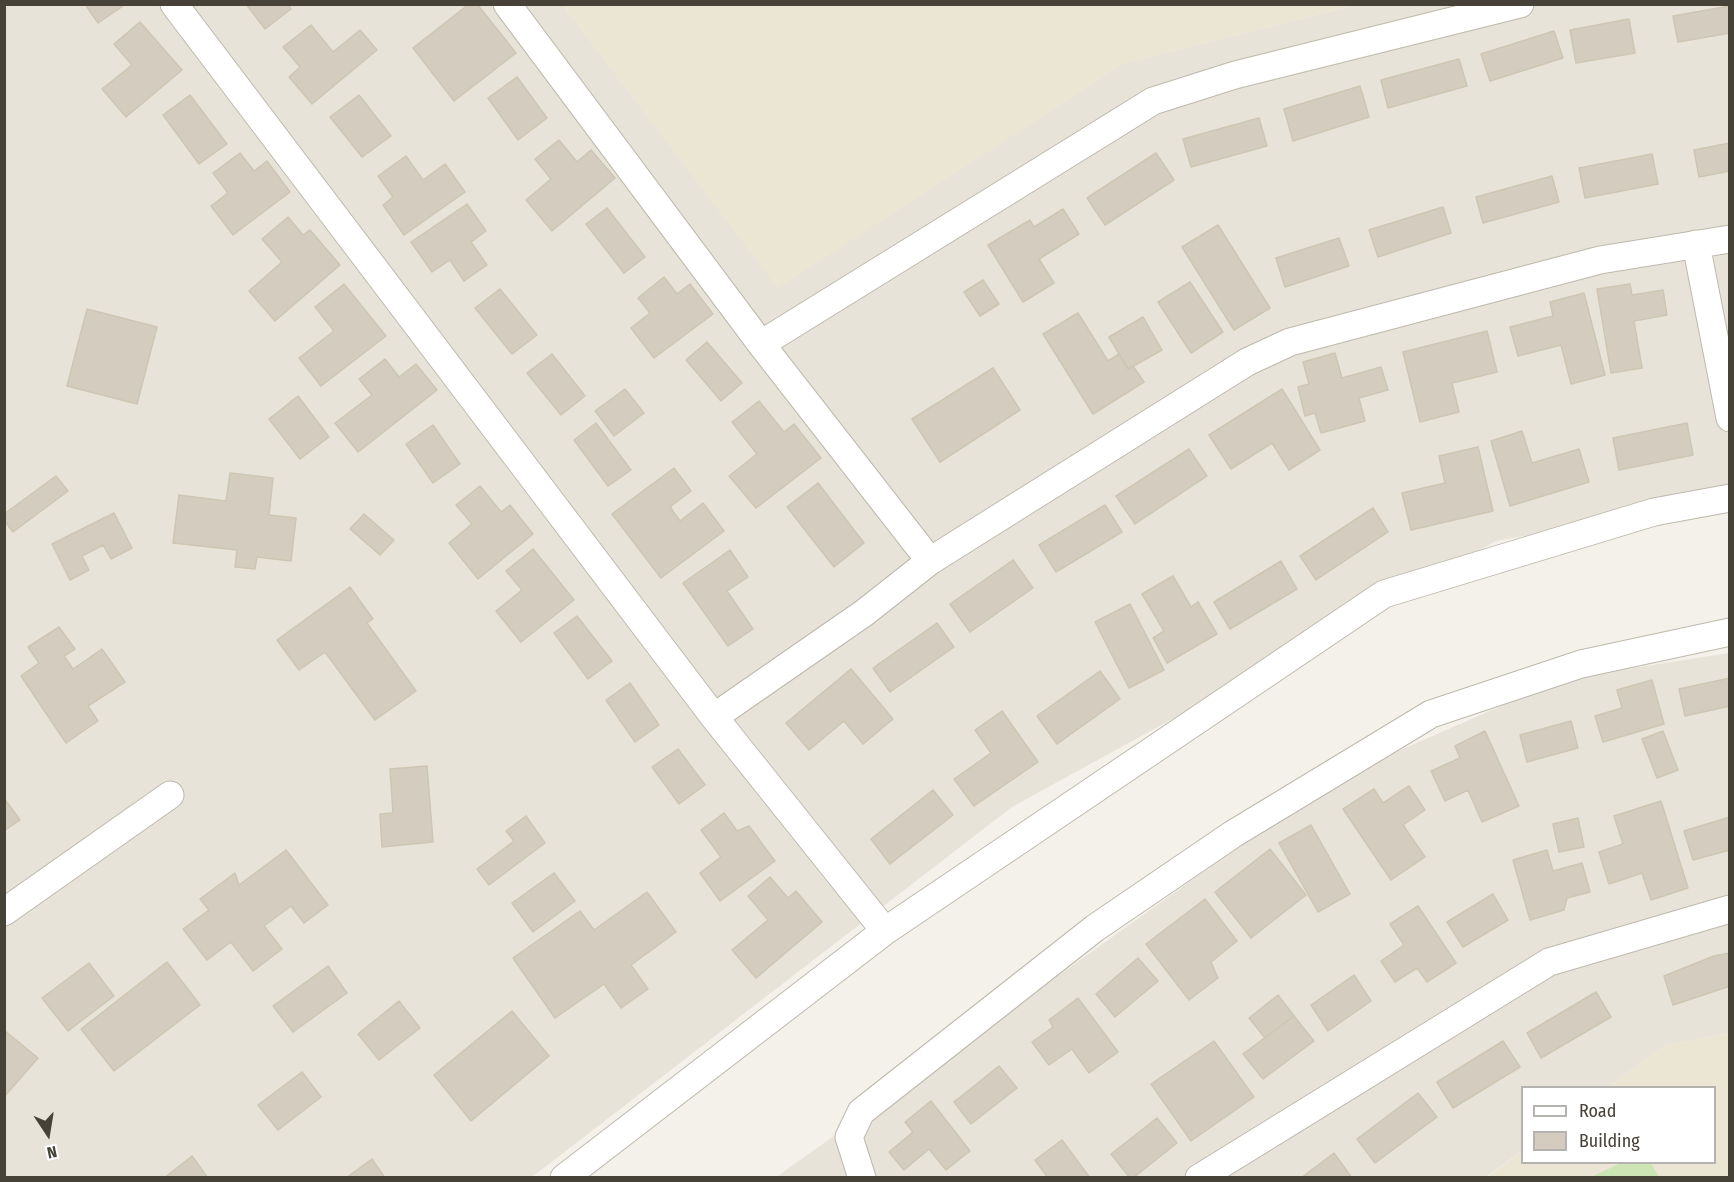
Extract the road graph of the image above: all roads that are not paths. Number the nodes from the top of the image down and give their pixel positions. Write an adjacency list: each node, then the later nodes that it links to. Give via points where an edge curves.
1 (174, 4): 11 (street)
2 (507, 4): 6 (street)
3 (1520, 4): 6 (street, via 1234,75 1153,101)
4 (1730, 239): 5 (street)
5 (1696, 244): 7 (street); 9 (street, via 1600,260 1290,342 1246,362)
6 (761, 344): 9 (street)
7 (1730, 418)
8 (1730, 498): 15 (street, via 1654,512 1384,594)
9 (930, 561): 11 (street, via 864,613)
10 (1730, 632): 17 (street, via 1581,664 1431,714 1233,834 1095,928 861,1112 849,1137)
11 (714, 717): 15 (street)
12 (170, 795): 14 (street)
13 (1730, 909): 18 (street, via 1549,962)
14 (4, 912)
15 (885, 931): 16 (street)
16 (564, 1178)
17 (862, 1178)
18 (1200, 1178)

